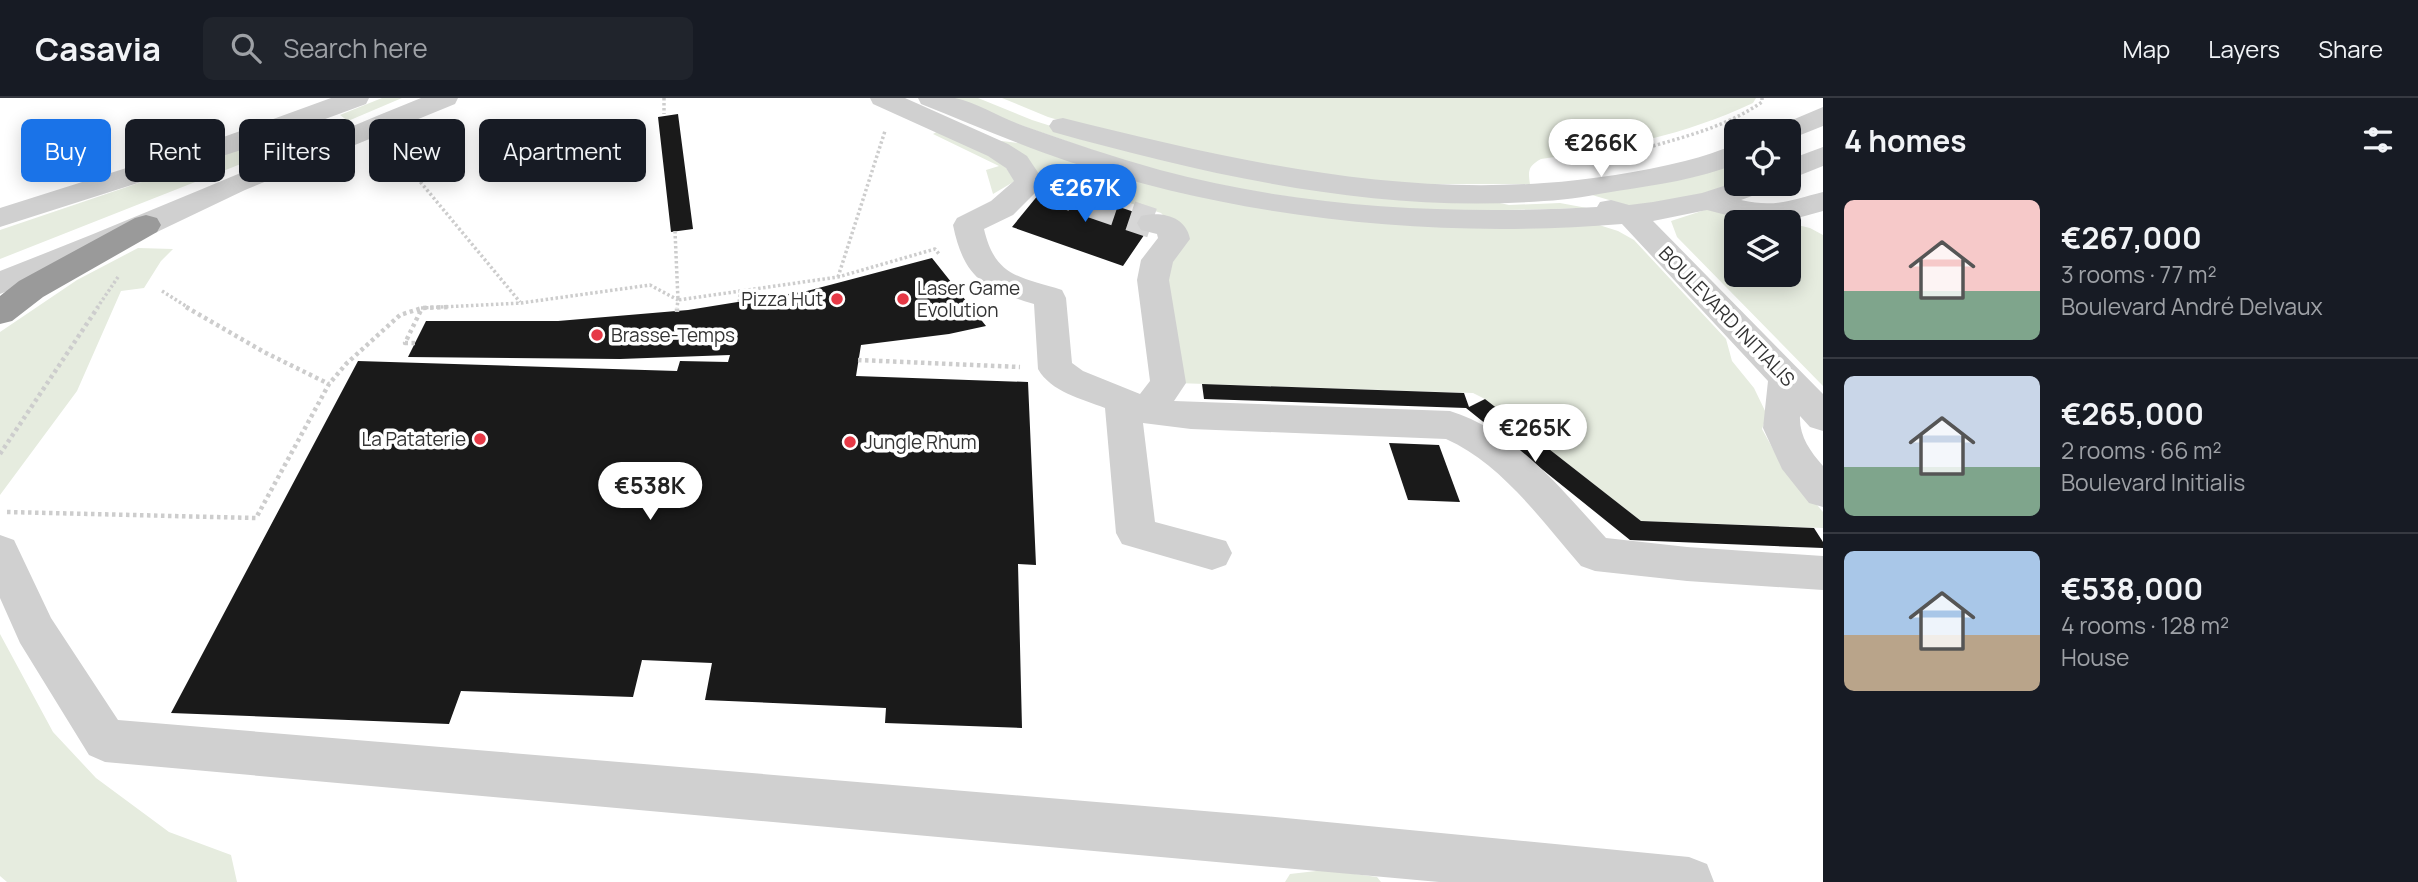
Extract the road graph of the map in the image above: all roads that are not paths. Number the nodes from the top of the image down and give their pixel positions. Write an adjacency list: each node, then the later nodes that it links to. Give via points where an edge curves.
1 (356, 98): 16 (street, via 228,145)
2 (445, 98): 18 (street)
3 (883, 98): 22 (street, via 998,150 1017,162 1037,185 968,225 974,252 983,269 1001,282 1050,298 1055,369)
4 (931, 98): 15 (street, via 1092,162 1258,201 1400,218 1488,221)
5 (991, 98): 11 (street, via 1090,134 1226,168 1373,187)
6 (1817, 111): 7 (street)
7 (1801, 123)
8 (1823, 156): 10 (street)
9 (1724, 157): 11 (street, via 1663,175)
10 (1801, 165)
11 (1556, 191): 15 (street)
12 (1724, 195): 13 (street)
13 (1707, 201): 14 (street, via 1767,216); 15 (street)
14 (1823, 201)
15 (1630, 215): 21 (street, BOULEVARD INITIALIS)
16 (0, 218)
17 (1152, 223): 22 (street, via 1167,226 1174,239 1157,260 1153,280 1168,383)
18 (146, 225): 19 (street); 20 (highway, via 31,289)
19 (0, 283)
20 (0, 313)
21 (1786, 378): 23 (street, BOULEVARD INITIALIS); 24 (street, via 1781,428 1795,460)
22 (1134, 406): 26 (street, via 1136,533); 27 (street, via 1191,416 1450,425 1465,429 1524,474 1595,554)
23 (1823, 417)
24 (1823, 492)
25 (3, 532): 28 (street, via 35,630 105,740)
26 (1212, 553)
27 (1823, 573)
28 (1689, 882)

